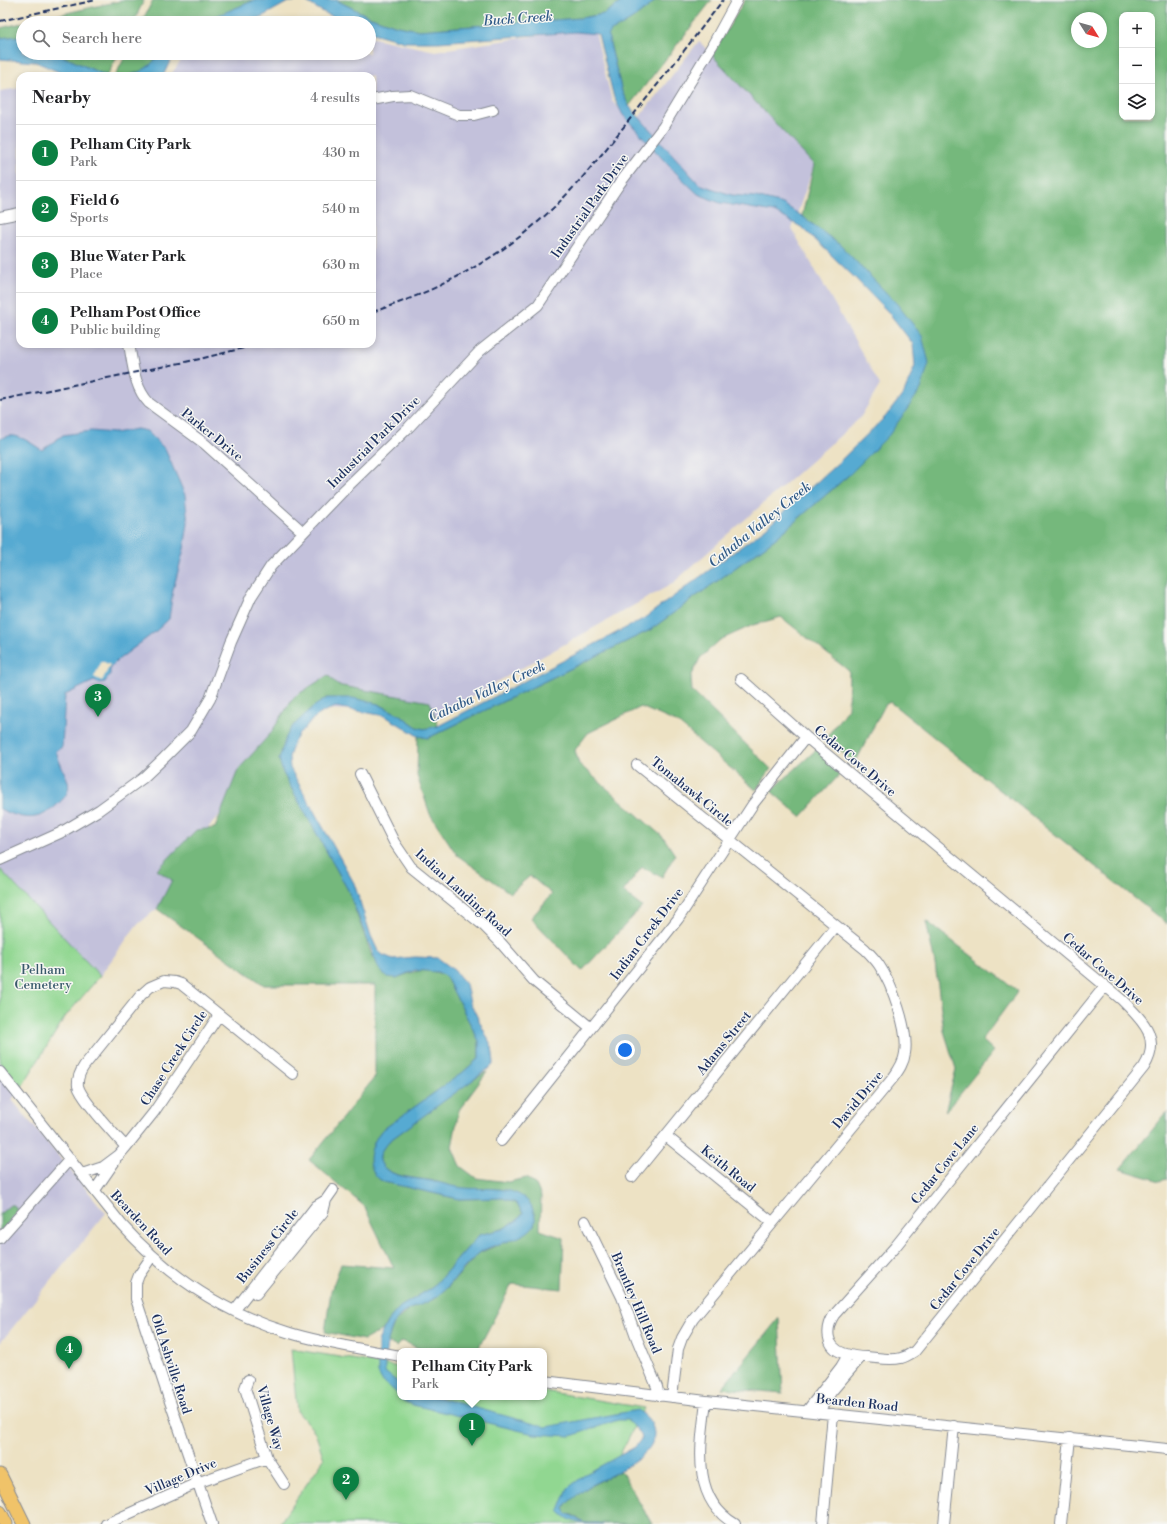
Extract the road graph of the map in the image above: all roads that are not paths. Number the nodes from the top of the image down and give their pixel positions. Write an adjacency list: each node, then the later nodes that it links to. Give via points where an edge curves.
1 (737, 0): 7 (street, Industrial Park Drive, via 663,127 620,183 538,305 480,351 414,422)
2 (376, 99): 3 (street, via 410,96 459,116)
3 (493, 110)
4 (16, 214): 5 (street)
5 (0, 218)
6 (130, 348): 7 (street, Parker Drive, via 136,382 149,403 205,444)
7 (304, 532): 13 (street, Industrial Park Drive, via 271,566 251,597 210,699 198,722 183,740 143,778 88,818)
8 (741, 679): 9 (street, Cedar Cove Drive)
9 (806, 737): 12 (street, Indian Creek Drive, via 753,804); 15 (street, Cedar Cove Drive)
10 (637, 765): 12 (street, Tomahawk Circle)
11 (360, 774): 17 (street, Indian Landing Road, via 394,842 411,866 483,925 534,982)
12 (730, 840): 14 (street, David Drive); 17 (street, Indian Creek Drive, via 678,918)
13 (0, 860)
14 (836, 926): 20 (street, Adams Street); 29 (street, David Drive, via 876,960 886,976 905,1032 904,1058 893,1078)
15 (1106, 986): 34 (street, Cedar Cove Lane, via 895,1247 834,1315 828,1329 828,1338 832,1346); 35 (street, Cedar Cove Drive, via 1130,1008 1149,1033 1152,1050 1144,1067 915,1352 893,1359)
16 (219, 1015): 19 (street); 22 (street, Chase Creek Circle, via 154,1112); 22 (street, Chase Creek Circle, via 181,984 164,976 146,990 84,1066 78,1076 81,1092)
17 (591, 1028): 21 (street, Indian Creek Drive)
18 (0, 1072): 23 (street, Bearden Road)
19 (293, 1074)
20 (666, 1136): 25 (street, Adams Street); 29 (street, Keith Road)
21 (501, 1141)
22 (122, 1151): 24 (street, Chase Creek Circle, via 103,1166); 26 (street, Chase Creek Circle)
23 (70, 1159): 24 (street, Bearden Road); 30 (street)
24 (82, 1174): 26 (street, Bearden Road)
25 (632, 1177)
26 (95, 1190): 31 (street, Bearden Road, via 122,1225)
27 (334, 1190): 32 (street, Business Circle, via 326,1200 323,1212)
28 (585, 1221): 38 (street, Brantley Hill Road, via 622,1297)
29 (772, 1222): 39 (street, David Drive, via 688,1326 678,1349)
30 (0, 1238)
31 (152, 1256): 32 (street, Bearden Road, via 204,1295); 49 (street, Old Ashville Road, via 136,1283 136,1299)
32 (237, 1313): 33 (street, Bearden Road, via 291,1334)
33 (397, 1355)
34 (848, 1355): 35 (street, Cedar Cove Drive); 41 (street)
35 (860, 1357): 42 (street, via 830,1392)
36 (248, 1380): 47 (street, Village Way, via 245,1388)
37 (547, 1382): 38 (street, Bearden Road)
38 (659, 1396): 39 (street, Bearden Road)
39 (672, 1398): 40 (street, Bearden Road)
40 (706, 1401): 41 (street, Bearden Road); 56 (street, via 701,1457 704,1486 716,1508)
41 (807, 1412): 42 (street, Bearden Road)
42 (818, 1413): 43 (street, Bearden Road)
43 (833, 1414): 44 (street, Bearden Road); 57 (street)
44 (954, 1426): 45 (street, Bearden Road); 58 (street)
45 (1070, 1438): 46 (street, Bearden Road); 59 (street)
46 (1167, 1449)
47 (267, 1458): 49 (street, Village Drive); 50 (street, Village Way)
48 (1, 1479): 53 (main road)
49 (197, 1483): 54 (street, Village Drive); 55 (street, Old Ashville Road)
50 (284, 1484)
51 (0, 1512): 52 (main road)
52 (6, 1524)
53 (24, 1524)
54 (106, 1524)
55 (212, 1524)
56 (735, 1524)
57 (823, 1524)
58 (944, 1524)
59 (1061, 1524)

